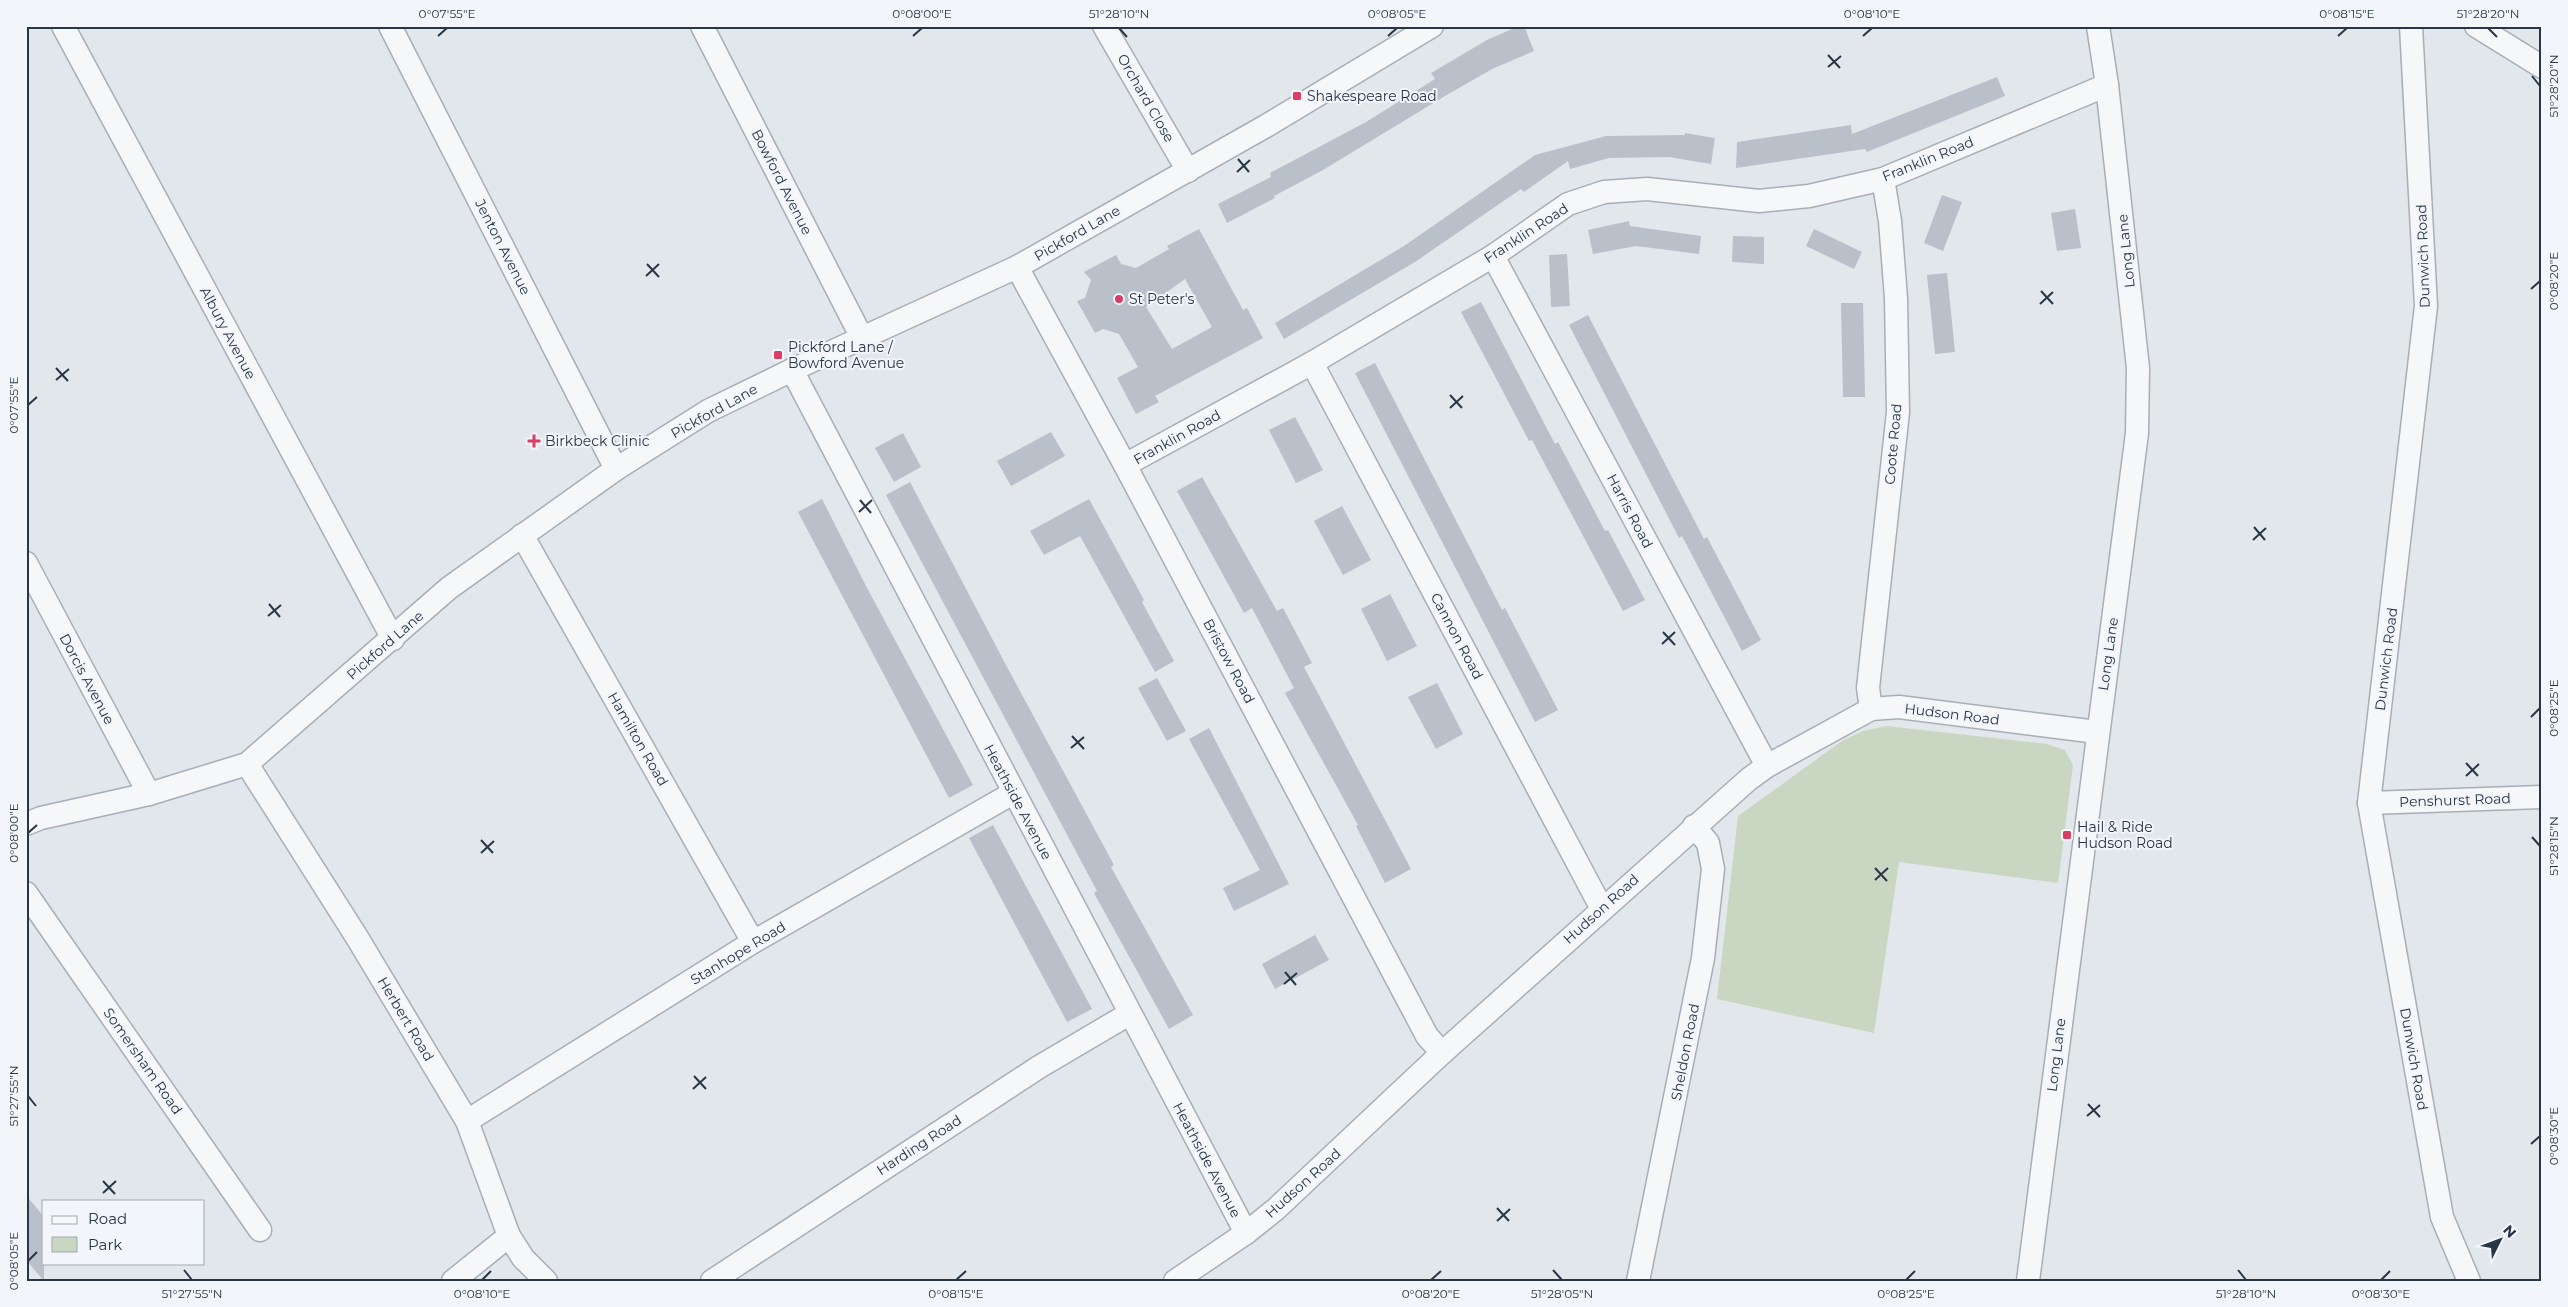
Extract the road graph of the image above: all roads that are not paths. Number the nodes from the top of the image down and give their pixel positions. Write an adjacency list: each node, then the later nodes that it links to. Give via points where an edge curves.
1 (63, 26): 22 (street, Albury Avenue)
2 (390, 26): 19 (street, Jenton Avenue)
3 (702, 26): 15 (street, Bowford Avenue)
4 (1104, 26): 11 (street, Orchard Close)
5 (1432, 26): 11 (street, Pickford Lane)
6 (2098, 26): 10 (street, Long Lane)
7 (2411, 26): 30 (street, Dunwich Road, via 2426,306)
8 (2476, 26): 9 (street)
9 (2542, 67)
10 (2108, 86): 12 (street, Franklin Road); 24 (street, Long Lane, via 2138,368 2137,433)
11 (1188, 171): 14 (street, Pickford Lane)
12 (1883, 179): 13 (street, Franklin Road, via 1809,196 1759,201 1647,189 1604,192 1568,204); 23 (street, Coote Road, via 1896,298 1898,412 1868,688)
13 (1492, 256): 16 (street, Franklin Road); 26 (street, Harris Road)
14 (1017, 267): 15 (street, Pickford Lane); 18 (street, Bristow Road)
15 (862, 338): 17 (street, Pickford Lane)
16 (1312, 363): 18 (street, Franklin Road); 34 (street, Cannon Road)
17 (792, 370): 19 (street, Pickford Lane, via 708,411); 27 (street, Heathside Avenue)
18 (1126, 465): 37 (street, Bristow Road, via 1427,1036)
19 (616, 469): 20 (street, Pickford Lane)
20 (522, 535): 22 (street, Pickford Lane, via 449,588); 35 (street, Hamilton Road)
21 (26, 563): 28 (street, Dorcis Avenue)
22 (393, 639): 25 (street, Pickford Lane)
23 (1871, 709): 24 (street, Hudson Road, via 1899,707); 26 (street, Hudson Road)
24 (2097, 732): 47 (street, Long Lane)
25 (247, 764): 28 (street, Pickford Lane); 38 (street, Herbert Road, via 358,939)
26 (1766, 766): 32 (street, Hudson Road)
27 (1013, 793): 35 (street, Stanhope Road); 36 (street, Heathside Avenue)
28 (149, 794): 31 (street, Pickford Lane, via 40,818)
29 (2542, 797): 30 (street, Penshurst Road)
30 (2369, 803): 48 (street, Dunwich Road, via 2442,1218)
31 (26, 824)
32 (1694, 826): 34 (street, Hudson Road); 46 (street, Sheldon Road, via 1708,843 1713,869 1703,958)
33 (26, 893): 39 (street, Somersham Road)
34 (1602, 909): 37 (street, Hudson Road)
35 (753, 942): 38 (street, Stanhope Road)
36 (1129, 1014): 40 (street, Heathside Avenue); 44 (street, Harding Road, via 1039,1067)
37 (1442, 1053): 40 (street, Hudson Road, via 1276,1209)
38 (467, 1121): 41 (street, Herbert Road)
39 (260, 1230)
40 (1246, 1233): 45 (street, Hudson Road)
41 (509, 1236): 42 (street); 43 (street, Herbert Road, via 523,1258)
42 (453, 1281)
43 (546, 1281)
44 (712, 1281)
45 (1175, 1281)
46 (1638, 1281)
47 (2028, 1281)
48 (2469, 1281)

